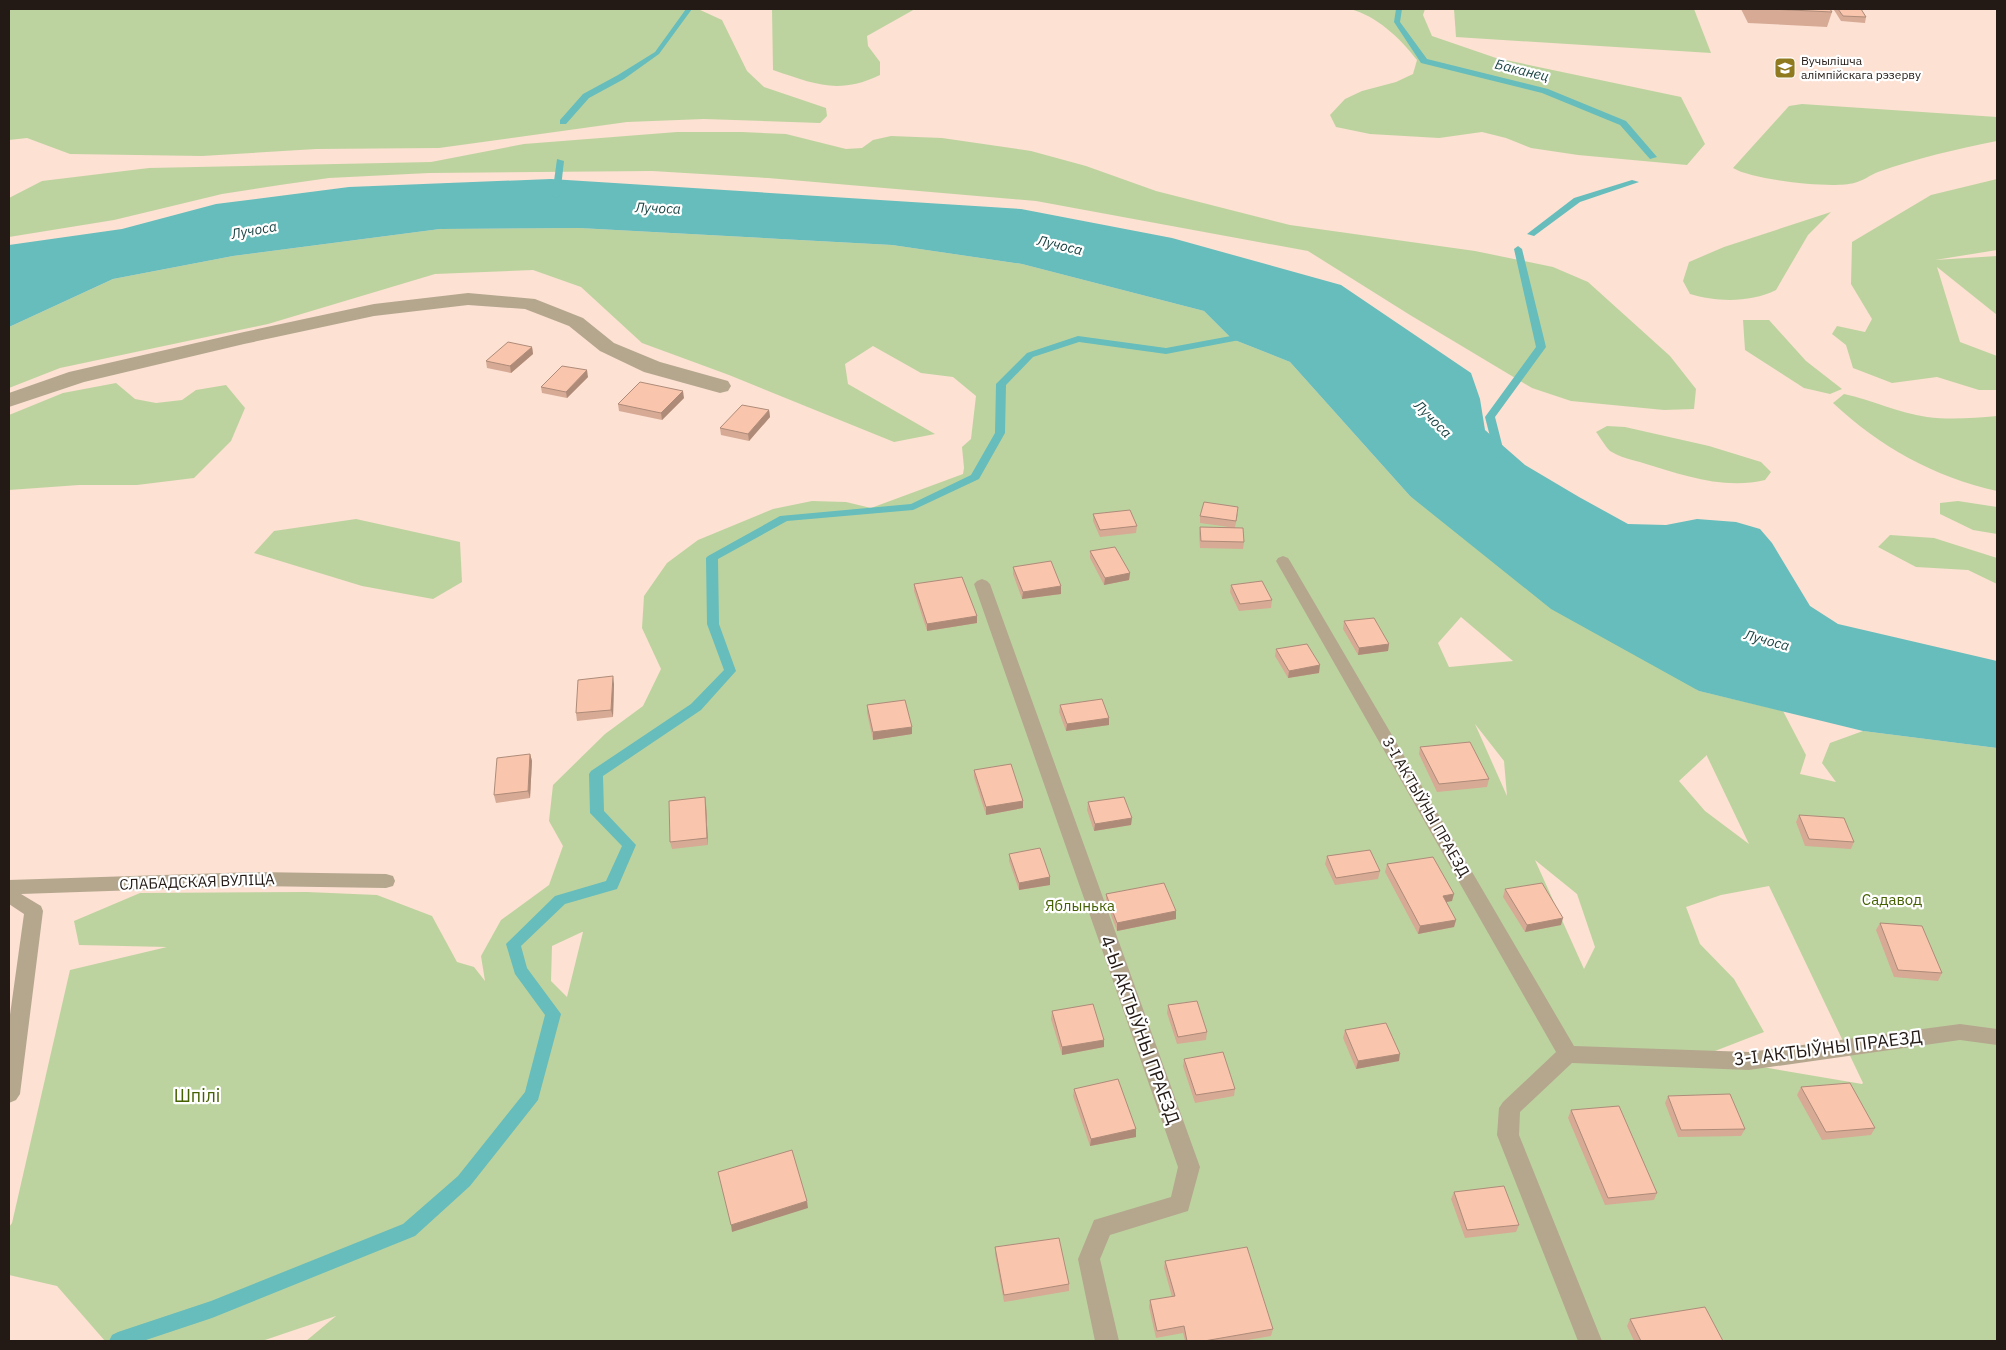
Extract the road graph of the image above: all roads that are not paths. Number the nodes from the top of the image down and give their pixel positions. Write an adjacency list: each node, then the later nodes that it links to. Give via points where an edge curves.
1 (720, 386): 2 (street, via 652,367 607,347 576,322 528,303 468,299 374,310 77,377)
2 (9, 400)
3 (1283, 561): 9 (lane, 3-І АКТЫЎНЫ ПРАЕЗД)
4 (982, 584): 11 (lane, 4-Ы АКТЫЎНЫ ПРАЕЗД, via 1189,1167 1180,1204 1102,1227 1089,1259)
5 (386, 881): 6 (lane, СЛАБАДСКАЯ ВУЛІЦА, via 255,879)
6 (9, 887)
7 (9, 895): 10 (lane, via 34,911)
8 (1997, 1037): 9 (lane, 3-І АКТЫЎНЫ ПРАЕЗД, via 1960,1032 1750,1061)
9 (1568, 1054): 12 (lane, via 1510,1108 1508,1135)
10 (9, 1094)
11 (1107, 1341)
12 (1590, 1341)

